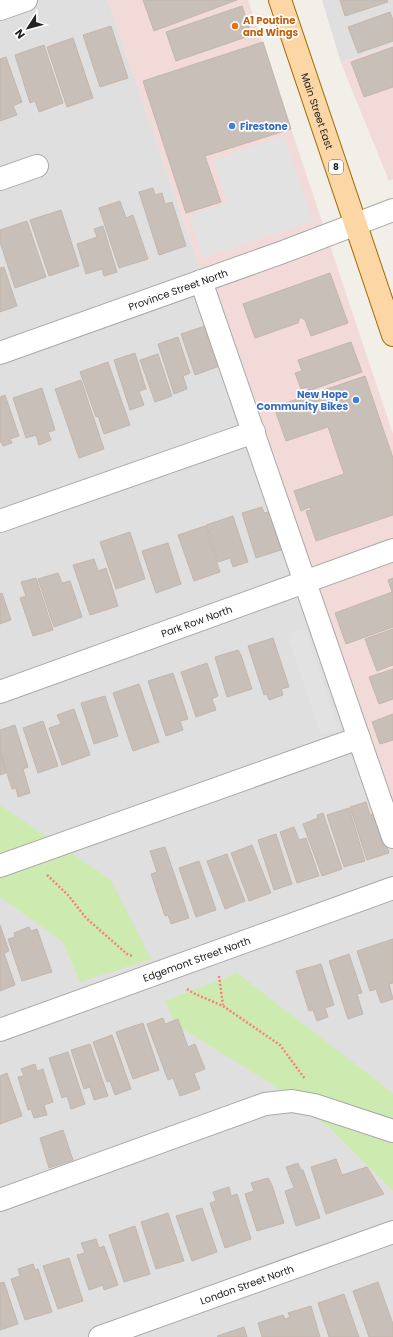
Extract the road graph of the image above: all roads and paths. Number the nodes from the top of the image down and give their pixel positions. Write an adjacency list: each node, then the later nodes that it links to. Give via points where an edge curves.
1 (26, 0): 3 (street)
2 (280, 0): 7 (main road, Main Street East / 8)
3 (0, 9)
4 (37, 166): 5 (street)
5 (0, 179)
6 (393, 210): 7 (street, Province Street North)
7 (356, 224): 8 (street, Province Street North); 9 (main road, Main Street East / 8)
8 (201, 281): 10 (street, Province Street North); 11 (street)
9 (393, 335)
10 (0, 353)
11 (254, 432): 12 (street); 14 (street)
12 (0, 521)
13 (393, 550): 14 (street, Park Row North)
14 (306, 581): 15 (street, Park Row North); 16 (street)
15 (0, 692)
16 (359, 738): 17 (street); 18 (street)
17 (393, 837)
18 (28, 856): 19 (street); 21 (path, via 86,918 127,954)
19 (0, 866)
20 (393, 888): 21 (street, Edgemont Street North)
21 (164, 971): 22 (street, Edgemont Street North); 23 (path, via 193,993 223,1006)
22 (0, 1030)
23 (280, 1046)
24 (393, 1131): 25 (street, via 292,1101 265,1104)
25 (0, 1200)
26 (393, 1232): 27 (street, London Street North)
27 (100, 1337)

